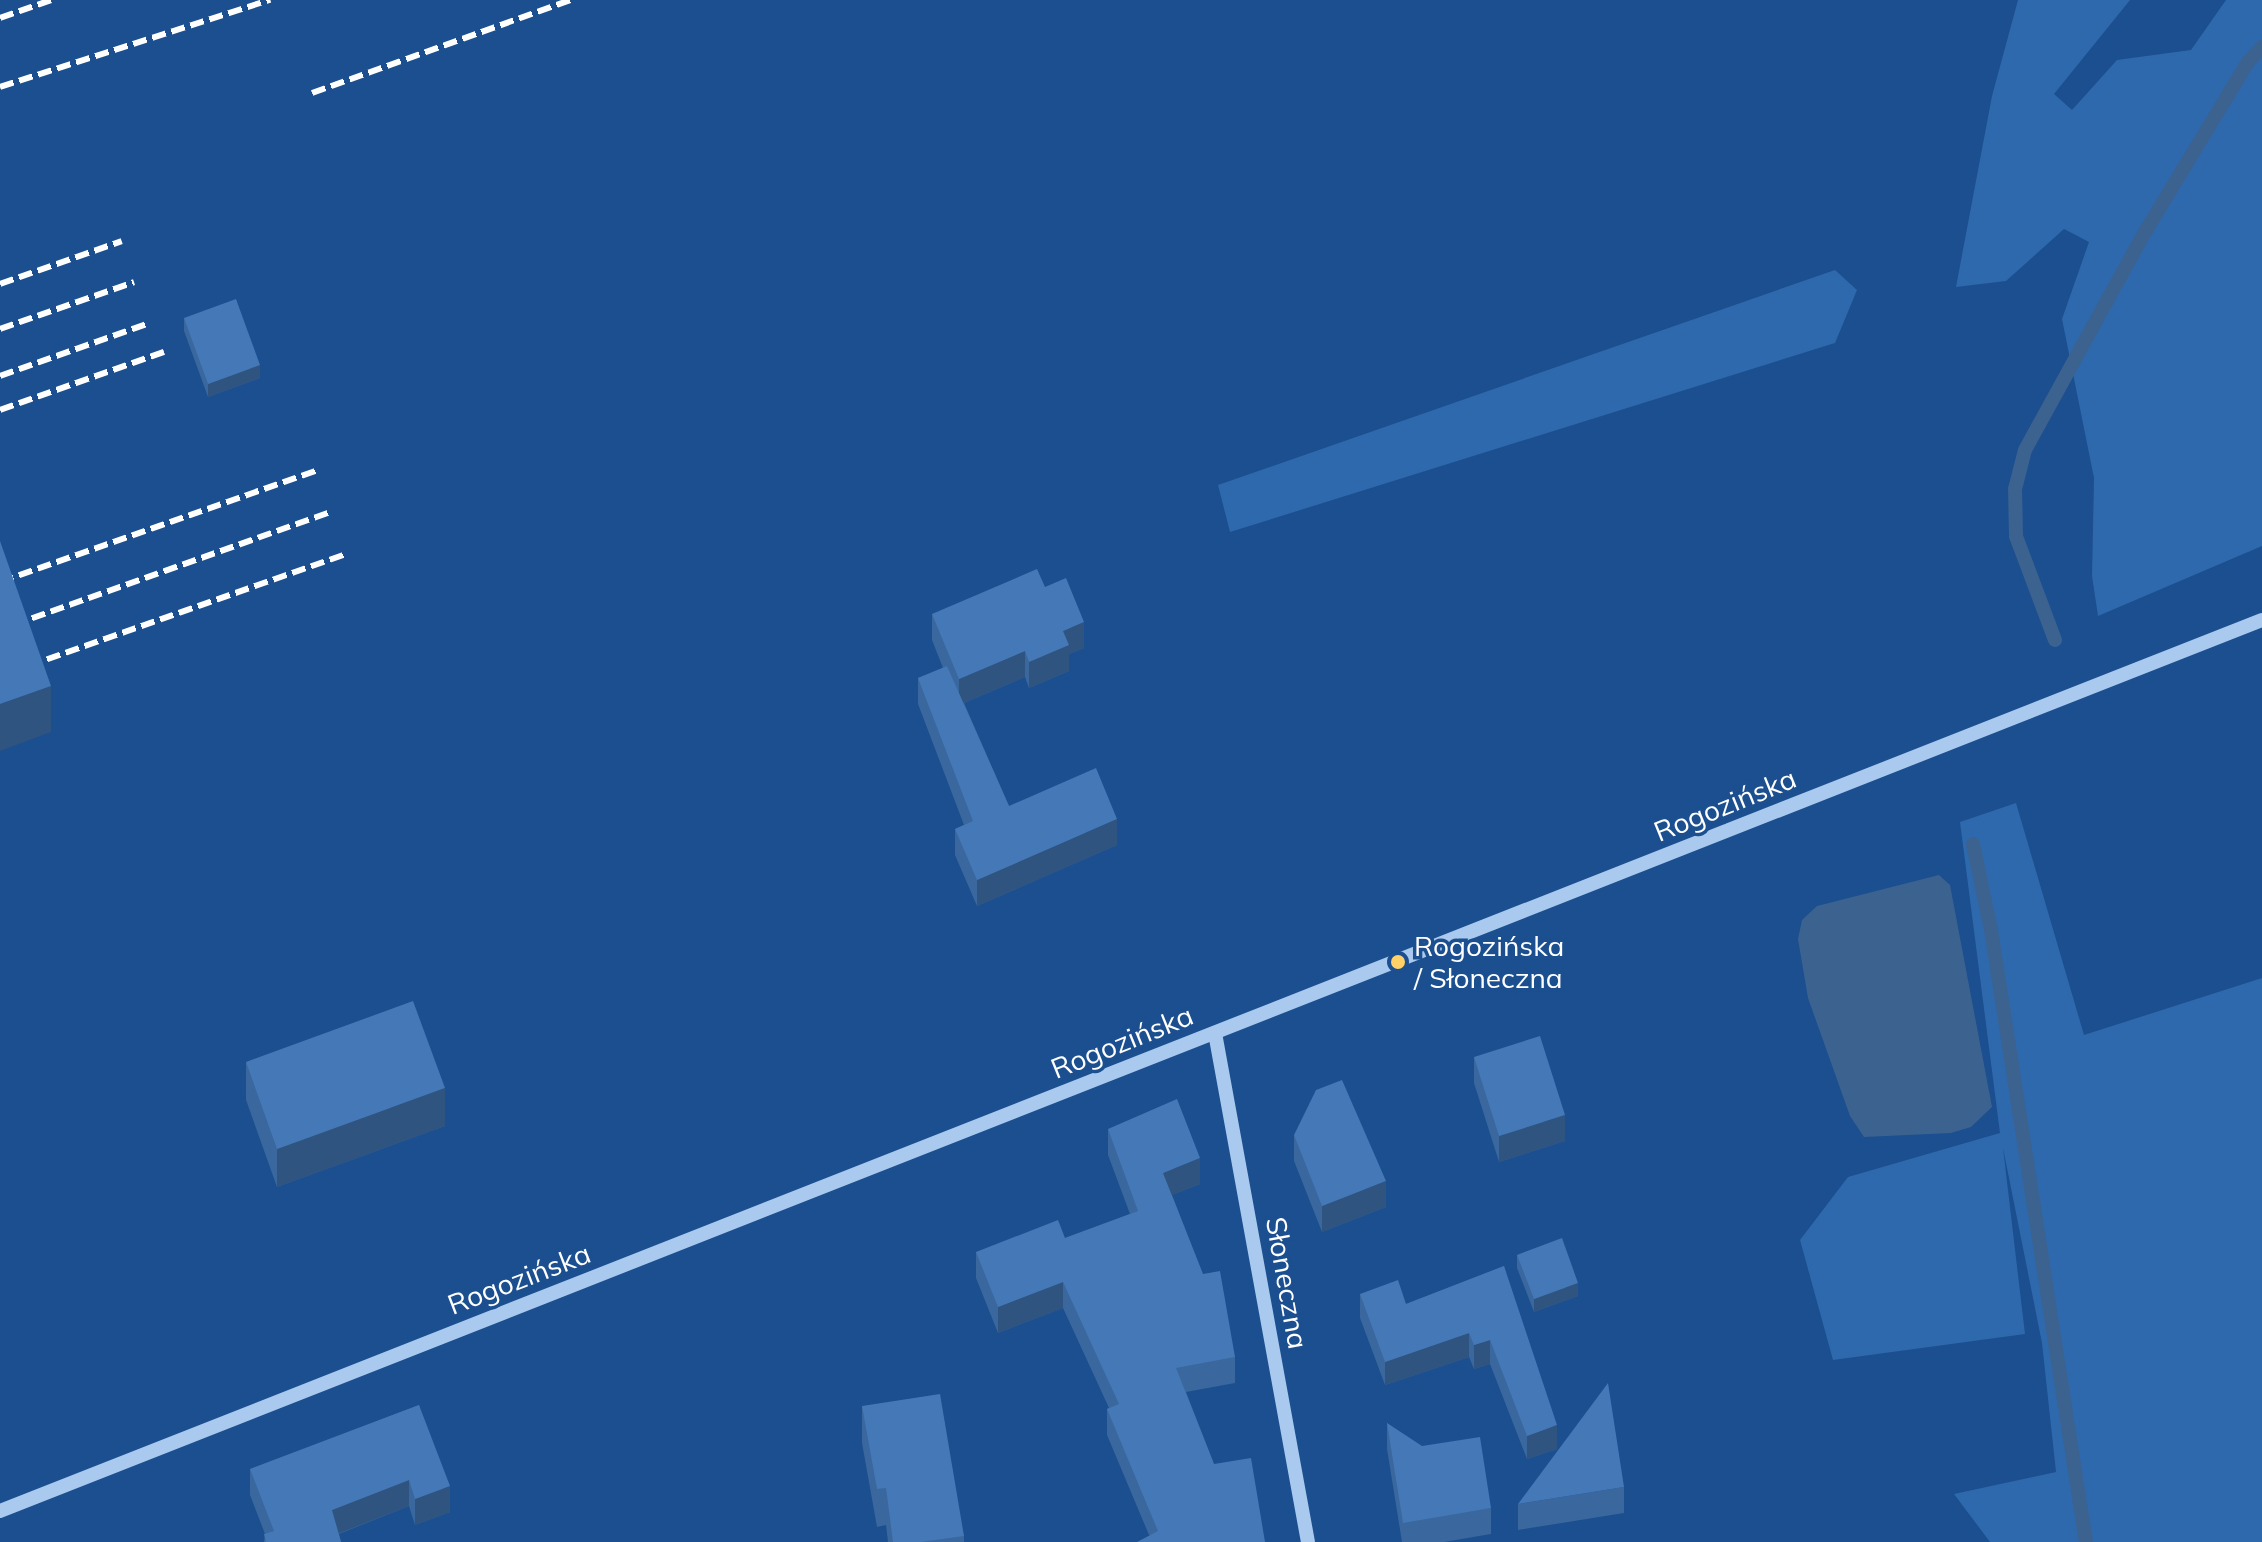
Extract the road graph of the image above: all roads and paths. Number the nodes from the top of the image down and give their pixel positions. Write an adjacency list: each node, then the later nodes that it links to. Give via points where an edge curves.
1 (2262, 620): 2 (street, Rogozińska)
2 (1215, 1033): 3 (street, Rogozińska); 4 (street, Słoneczna)
3 (0, 1511)
4 (1308, 1542)

